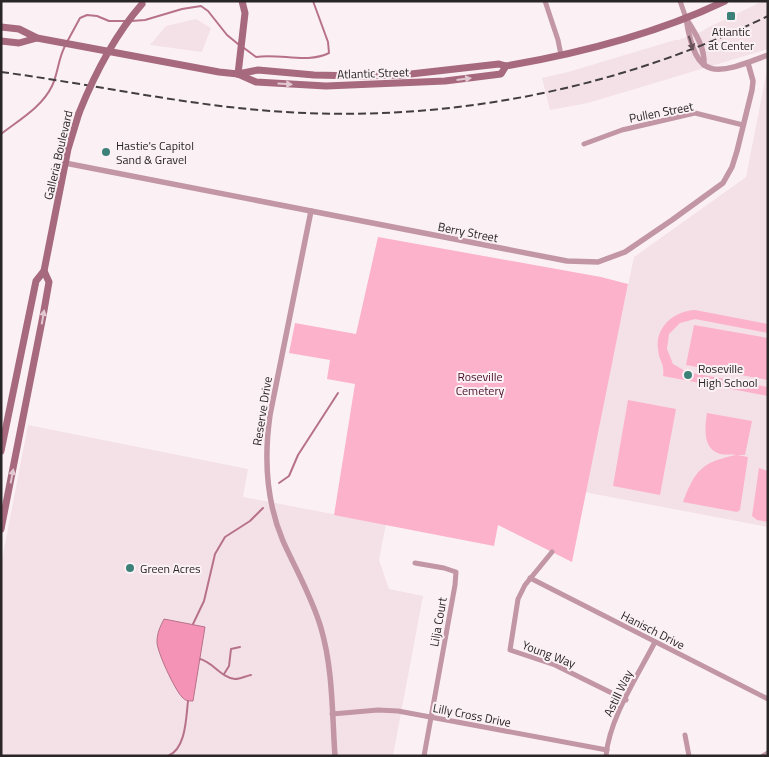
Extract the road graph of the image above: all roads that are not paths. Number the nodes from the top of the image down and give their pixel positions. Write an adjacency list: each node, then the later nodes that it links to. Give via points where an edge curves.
1 (242, 1): 15 (main road, via 245,13)
2 (545, 1): 11 (street)
3 (680, 1): 6 (street)
4 (725, 1): 6 (main road, Atlantic Street)
5 (143, 3): 19 (main road, Galleria Boulevard, bridge, via 128,19 101,63 79,112)
6 (686, 18): 11 (main road, Atlantic Street); 12 (street, via 691,45 704,65 720,70)
7 (1, 27): 8 (main road, Atlantic Street)
8 (37, 38): 9 (main road, Atlantic Street, via 18,43); 15 (main road, Atlantic Street)
9 (1, 41)
10 (768, 55): 12 (street)
11 (561, 56): 13 (main road, Atlantic Street)
12 (748, 63): 17 (street, Berry Street, via 753,81)
13 (506, 66): 14 (main road, Atlantic Street, via 499,64); 16 (main road, Atlantic Street, one-way to 13, via 501,74)
14 (441, 72): 15 (main road, Atlantic Street, via 359,76 258,70); 16 (main road, via 433,78 378,81)
15 (238, 74): 16 (main road, Atlantic Street, one-way to 16, via 256,82)
16 (370, 85)
17 (743, 125): 18 (street, Pullen Street, via 695,113 622,130); 20 (street, Berry Street, via 725,181 625,252 598,262 567,261)
18 (584, 144)
19 (65, 163): 20 (street, Berry Street); 21 (main road, Galleria Boulevard)
20 (311, 211): 30 (street, Reserve Drive, via 270,415 266,469 280,532 322,629 329,666)
21 (44, 271): 22 (main road, Galleria Boulevard, via 36,281); 23 (main road, Galleria Boulevard, one-way to 21, via 49,282)
22 (1, 451)
23 (1, 529)
24 (552, 552): 26 (street, Young Way)
25 (415, 563): 31 (street, Lilja Court, via 456,572)
26 (530, 578): 27 (street, Hanisch Drive); 29 (street, Young Way, via 518,599 510,650 554,665)
27 (655, 642): 28 (street, Hanisch Drive); 29 (street, Astill Way)
28 (768, 699)
29 (626, 700): 33 (street, Astill Way, via 613,726)
30 (332, 714): 31 (street, Lilly Cross Drive, via 389,710); 35 (street, Reserve Drive)
31 (431, 717): 33 (street, Lilly Cross Drive); 36 (street)
32 (685, 735): 37 (street)
33 (607, 753)
34 (768, 753): 38 (street)
35 (336, 756)
36 (424, 756)
37 (689, 756)
38 (763, 756)

